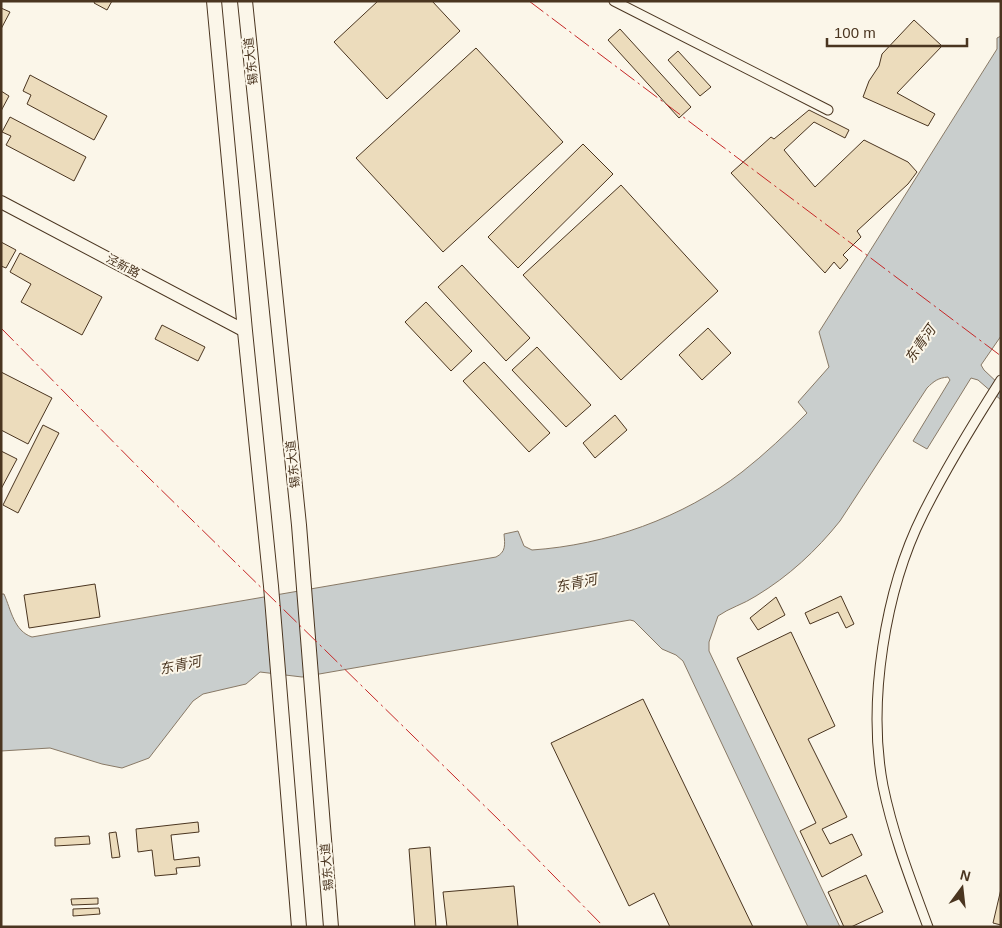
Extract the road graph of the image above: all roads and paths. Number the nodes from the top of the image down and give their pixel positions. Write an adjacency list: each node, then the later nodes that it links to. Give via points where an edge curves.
1 (214, 1): 6 (main road)
2 (245, 1): 9 (main road, 锡东大道, via 304,584)
3 (614, 1): 4 (street)
4 (828, 110)
5 (1, 202): 6 (street, 泾新路)
6 (245, 331): 8 (main road, via 271,586)
7 (1001, 380): 10 (street, via 922,515 893,596 879,667 876,725 883,785 899,848)
8 (299, 927)
9 (331, 927)
10 (928, 927)

